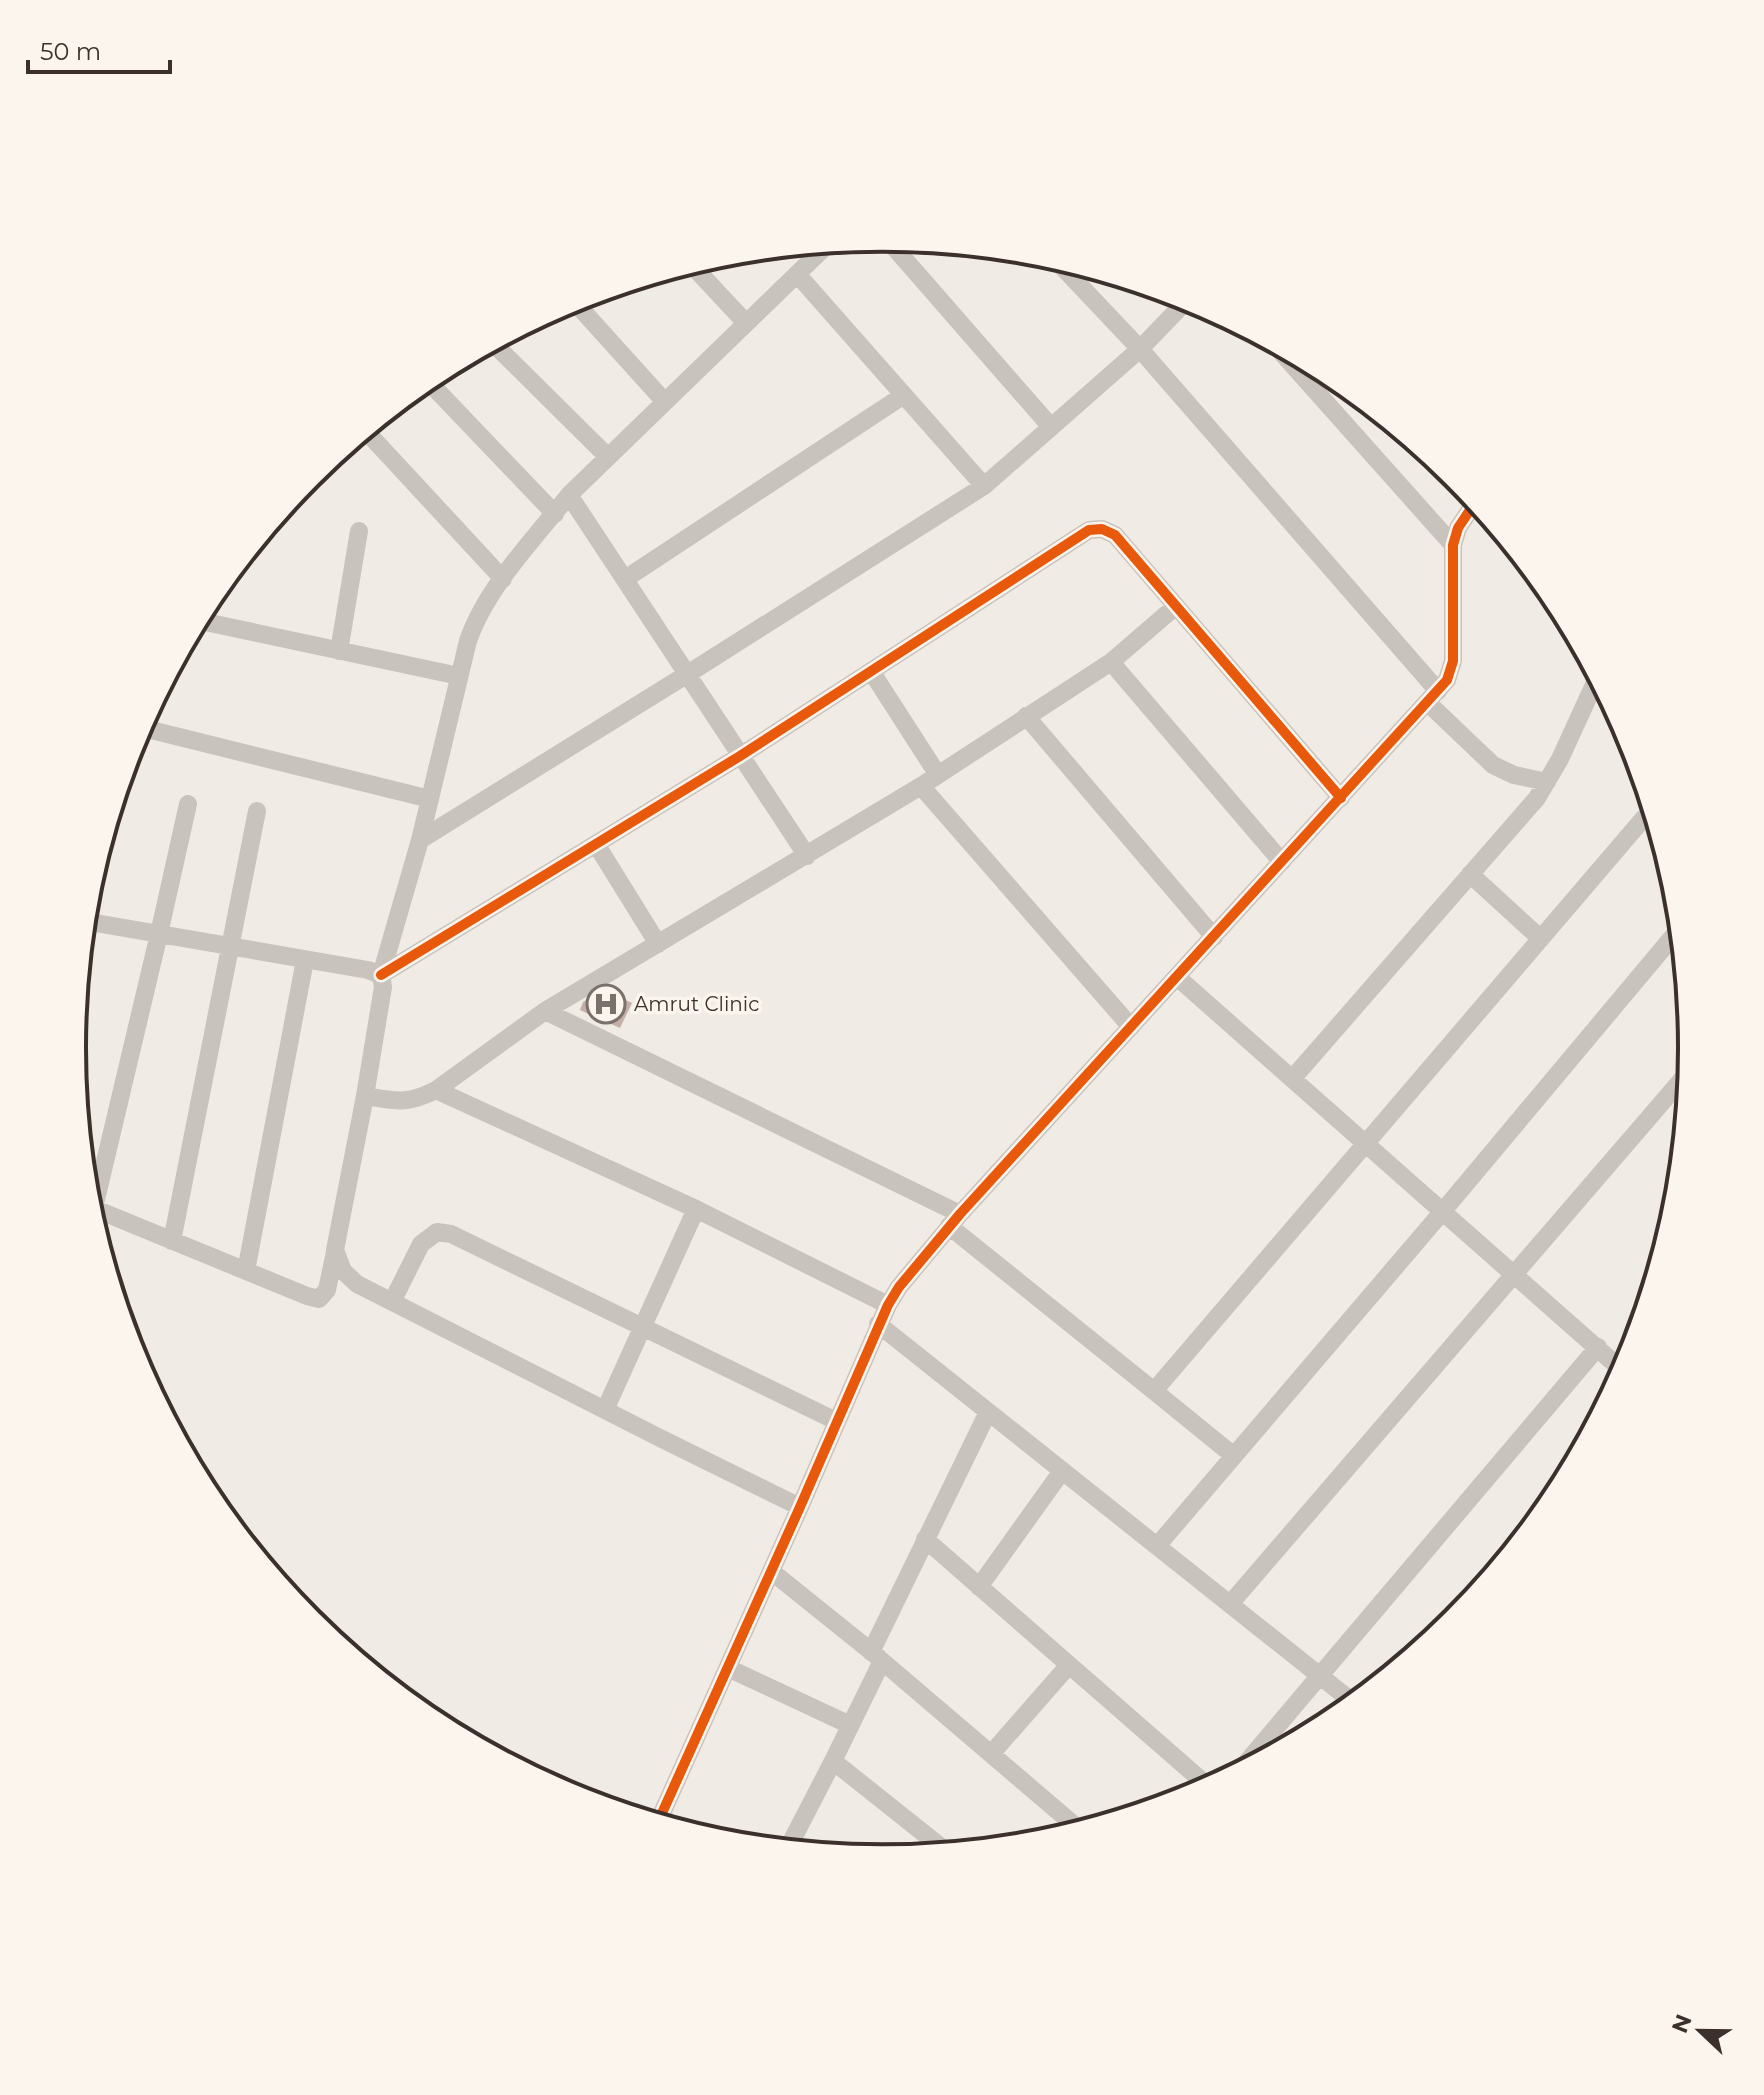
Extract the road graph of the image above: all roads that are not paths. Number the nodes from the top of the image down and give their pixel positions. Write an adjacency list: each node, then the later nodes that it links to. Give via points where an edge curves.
1 (898, 252): 15 (street)
2 (812, 255): 4 (street)
3 (700, 273): 8 (street)
4 (797, 274): 8 (street); 13 (street)
5 (1070, 275): 9 (street)
6 (1179, 309): 9 (street)
7 (582, 310): 14 (street)
8 (746, 323): 14 (street)
9 (1140, 349): 15 (street); 34 (street)
10 (500, 350): 17 (street)
11 (1294, 367): 23 (street)
12 (436, 389): 21 (street)
13 (904, 395): 18 (street); 25 (street)
14 (665, 402): 17 (street)
15 (1051, 427): 18 (street)
16 (371, 437): 24 (street)
17 (608, 457): 19 (street)
18 (984, 486): 31 (street)
19 (569, 495): 21 (street); 25 (street)
20 (1469, 511): 23 (street)
21 (555, 514): 24 (street)
22 (359, 531): 28 (street)
23 (1453, 545): 34 (street, via 1453,661)
24 (503, 579): 32 (street, via 474,622)
25 (625, 579): 31 (street)
26 (1176, 606): 29 (street); 30 (street, via 1115,535 1089,530); 41 (street)
27 (209, 623): 28 (street)
28 (339, 651): 32 (street)
29 (1111, 662): 35 (street); 49 (street)
30 (871, 671): 37 (street); 38 (street)
31 (686, 675): 37 (street); 46 (street)
32 (459, 676): 42 (street)
33 (1592, 688): 39 (street)
34 (1433, 697): 39 (street, via 1493,765); 41 (street)
35 (1026, 716): 38 (street); 53 (street)
36 (153, 730): 42 (street)
37 (740, 756): 47 (street); 48 (street)
38 (938, 775): 40 (street)
39 (1547, 782): 50 (street)
40 (921, 786): 48 (street); 62 (street)
41 (1341, 798): 49 (street)
42 (430, 799): 46 (street)
43 (188, 804): 52 (street)
44 (257, 811): 57 (street)
45 (1644, 818): 54 (street)
46 (420, 840): 59 (street)
47 (596, 844): 56 (street); 59 (street)
48 (807, 856): 56 (street)
49 (1282, 862): 53 (street)
50 (1470, 874): 54 (street); 63 (street)
51 (96, 923): 52 (street)
52 (159, 934): 57 (street); 68 (street)
53 (1214, 937): 60 (street)
54 (1540, 938): 67 (street)
55 (1670, 940): 70 (street)
56 (658, 944): 61 (street)
57 (230, 947): 58 (street); 73 (street)
58 (305, 960): 59 (street); 75 (street)
59 (381, 975): 66 (street)
60 (1177, 977): 62 (street); 63 (street)
61 (545, 1011): 65 (street); 72 (street)
62 (1131, 1027): 72 (street)
63 (1292, 1079): 67 (street)
64 (1677, 1086): 76 (street)
65 (436, 1090): 66 (street, via 399,1101); 69 (street)
66 (365, 1096): 74 (street)
67 (1365, 1143): 70 (street); 83 (street)
68 (98, 1181)
69 (696, 1209): 78 (street); 80 (street)
70 (1443, 1211): 76 (street); 87 (street)
71 (103, 1212): 73 (street)
72 (955, 1220): 78 (street); 83 (street)
73 (172, 1241): 75 (street)
74 (335, 1250): 75 (street, via 327,1290 319,1299); 77 (street, via 343,1271 357,1284)
75 (246, 1271)
76 (1515, 1274): 81 (street); 94 (street)
77 (392, 1302): 80 (street, via 421,1244 437,1232 451,1234); 84 (street)
78 (888, 1305): 79 (street)
79 (878, 1324): 85 (street); 86 (street)
80 (642, 1328): 84 (street); 86 (street)
81 (1598, 1347): 82 (street); 98 (street)
82 (1613, 1361)
83 (1154, 1391): 87 (street)
84 (605, 1410): 89 (street)
85 (988, 1412): 88 (street); 90 (street)
86 (836, 1421): 89 (street)
87 (1234, 1456): 91 (street)
88 (1062, 1471): 91 (street); 93 (street)
89 (800, 1507): 92 (street)
90 (925, 1539): 93 (street); 95 (street)
91 (1157, 1546): 94 (street)
92 (771, 1571): 95 (street); 97 (street)
93 (979, 1587): 96 (street)
94 (1230, 1604): 98 (street)
95 (876, 1656): 100 (street); 102 (street)
96 (1069, 1665): 102 (street); 104 (street)
97 (728, 1668): 100 (street); 105 (street)
98 (1319, 1675): 99 (street); 101 (street)
99 (1344, 1695)
100 (850, 1725): 103 (street)
101 (1258, 1749)
102 (991, 1754): 106 (street)
103 (833, 1761): 107 (street); 108 (street)
104 (1198, 1778)
105 (663, 1812)
106 (1069, 1820)
107 (793, 1838)
108 (921, 1842)

